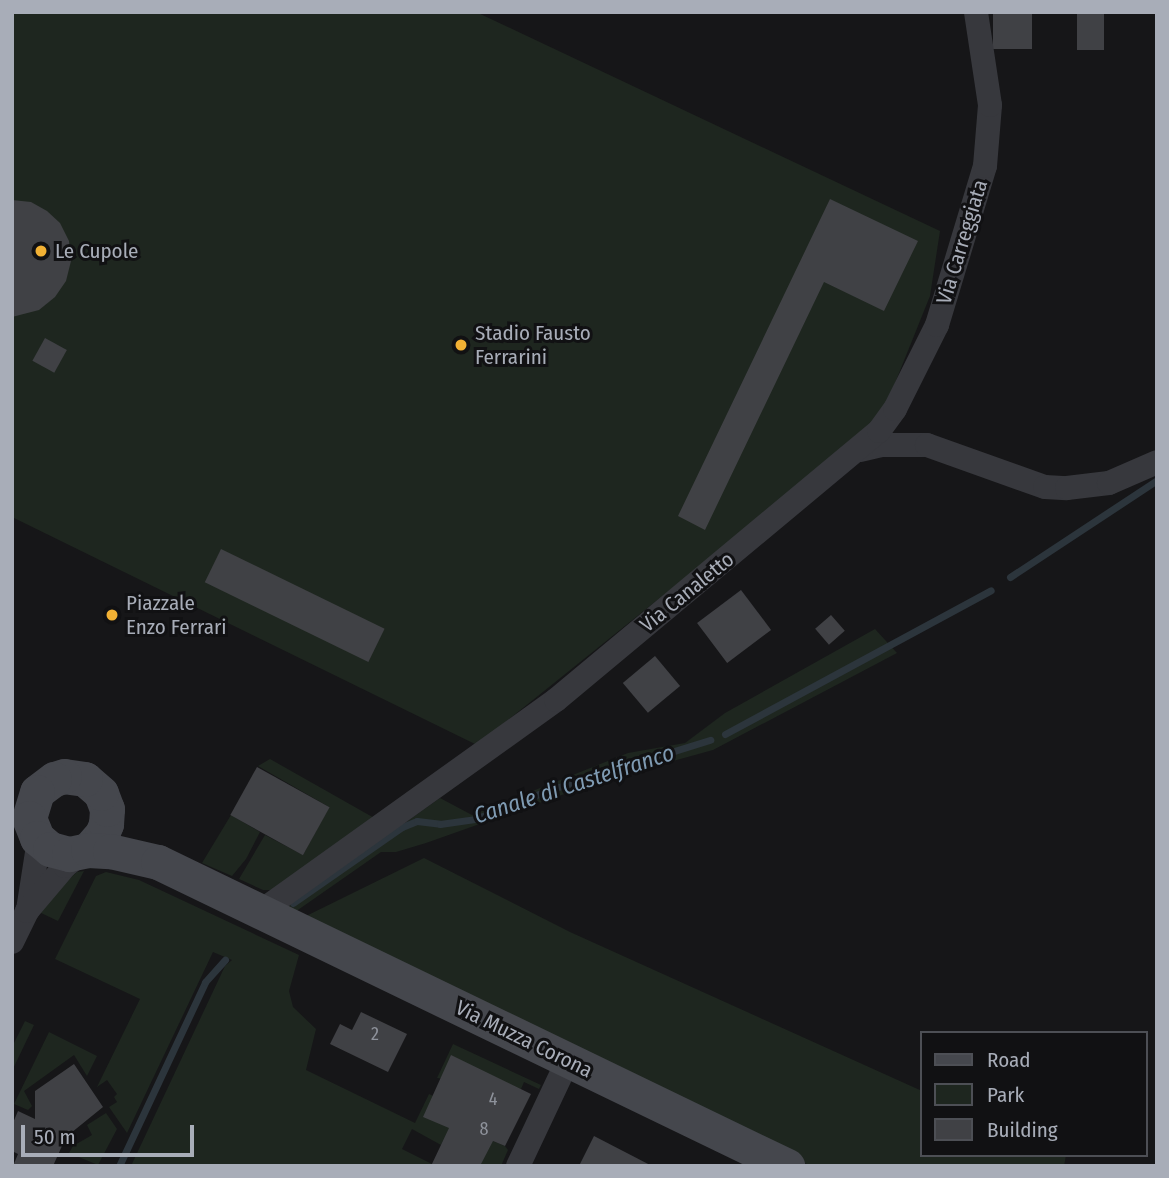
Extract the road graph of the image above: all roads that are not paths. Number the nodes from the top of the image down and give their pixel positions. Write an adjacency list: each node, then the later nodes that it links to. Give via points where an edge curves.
1 (976, 12): 2 (street, Via Carreggiata, via 990,105 978,195 937,325 895,409)
2 (860, 450): 3 (street, via 927,445 1045,487 1067,488 1109,484); 11 (street, Via Canaletto, via 556,700)
3 (1157, 462)
4 (12, 780): 5 (street)
5 (49, 781): 6 (street, via 64,776 85,779 101,793); 7 (street, via 37,792)
6 (107, 809): 8 (street, via 102,834); 9 (street)
7 (27, 819): 8 (street, via 59,853); 10 (street)
8 (86, 851): 9 (street, via 110,851); 10 (street, via 65,866)
9 (158, 862): 11 (street, Via Muzza Corona)
10 (27, 911): 12 (street)
11 (260, 912): 13 (street, Via Muzza Corona)
12 (12, 942)
13 (568, 1060): 14 (street); 15 (street, Via Muzza Corona)
14 (518, 1166)
15 (787, 1166)

